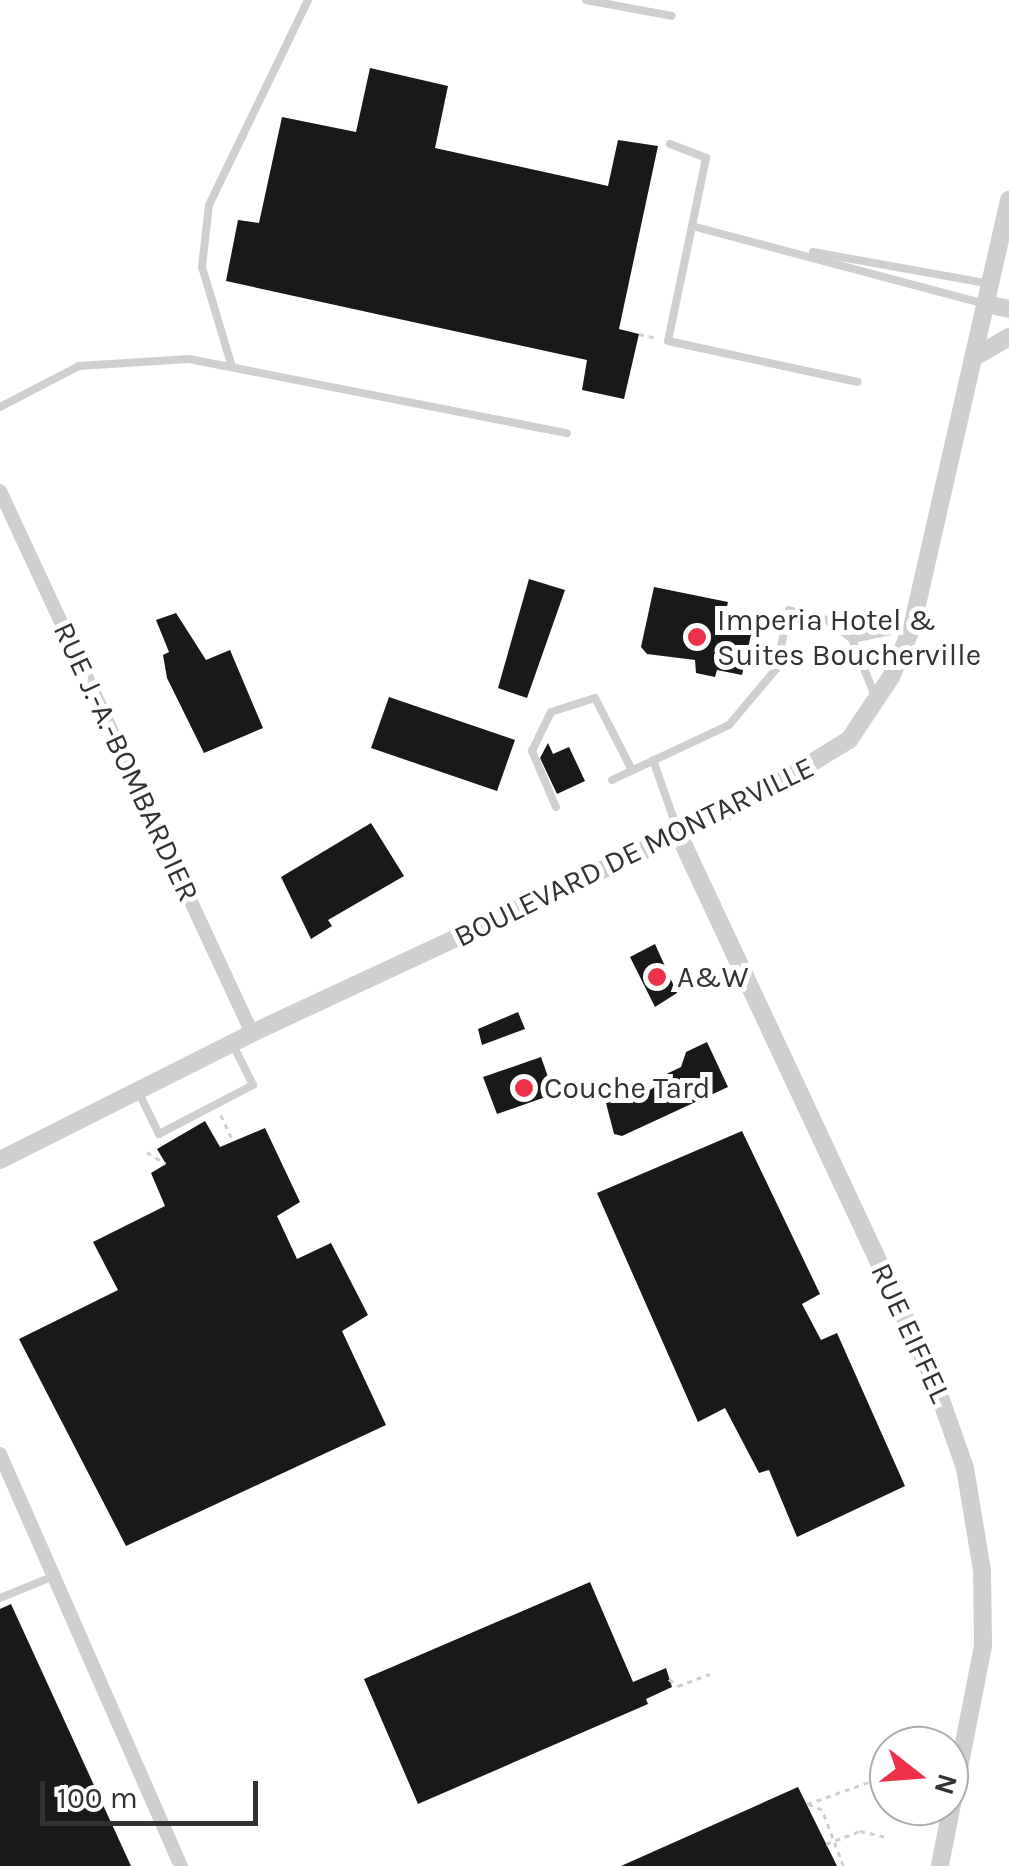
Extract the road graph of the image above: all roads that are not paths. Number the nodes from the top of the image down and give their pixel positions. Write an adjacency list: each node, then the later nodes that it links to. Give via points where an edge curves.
1 (308, 0): 14 (lane, via 209,205 202,268)
2 (586, 0): 3 (lane)
3 (672, 16)
4 (670, 144): 6 (lane, via 704,153)
5 (1009, 200): 7 (street, BOULEVARD DE MONTARVILLE)
6 (692, 226): 8 (lane); 15 (lane, via 668,341)
7 (1005, 242): 9 (street, BOULEVARD DE MONTARVILLE)
8 (809, 252): 9 (lane); 10 (lane)
9 (1000, 286): 10 (street, BOULEVARD DE MONTARVILLE)
10 (986, 304): 11 (street); 13 (street, BOULEVARD DE MONTARVILLE)
11 (1009, 309)
12 (1009, 337): 13 (street)
13 (974, 358): 19 (street, BOULEVARD DE MONTARVILLE)
14 (232, 367): 16 (lane, via 189,358 78,366); 17 (lane)
15 (858, 382)
16 (0, 406)
17 (567, 433)
18 (0, 491): 27 (street, RUE J.-A.-BOMBARDIER)
19 (912, 627): 20 (lane); 21 (street, BOULEVARD DE MONTARVILLE)
20 (852, 640): 21 (lane); 22 (lane, via 827,620 789,610 776,669 728,725)
21 (877, 698): 26 (street, BOULEVARD DE MONTARVILLE, via 849,740 801,773)
22 (653, 760): 23 (lane); 26 (lane)
23 (632, 770): 24 (lane); 25 (lane, via 594,698 551,712 532,752)
24 (612, 780)
25 (556, 807)
26 (680, 834): 27 (street, BOULEVARD DE MONTARVILLE); 35 (street, RUE EIFFEL, via 934,1380 965,1468 982,1571 983,1646)
27 (252, 1033): 28 (street, BOULEVARD DE MONTARVILLE)
28 (232, 1043): 29 (street, BOULEVARD DE MONTARVILLE); 29 (lane, via 253,1085 159,1134)
29 (138, 1090): 30 (street, BOULEVARD DE MONTARVILLE)
30 (0, 1160)
31 (0, 1454): 32 (street)
32 (54, 1576): 33 (lane); 34 (street)
33 (0, 1598)
34 (182, 1866)
35 (940, 1866)

